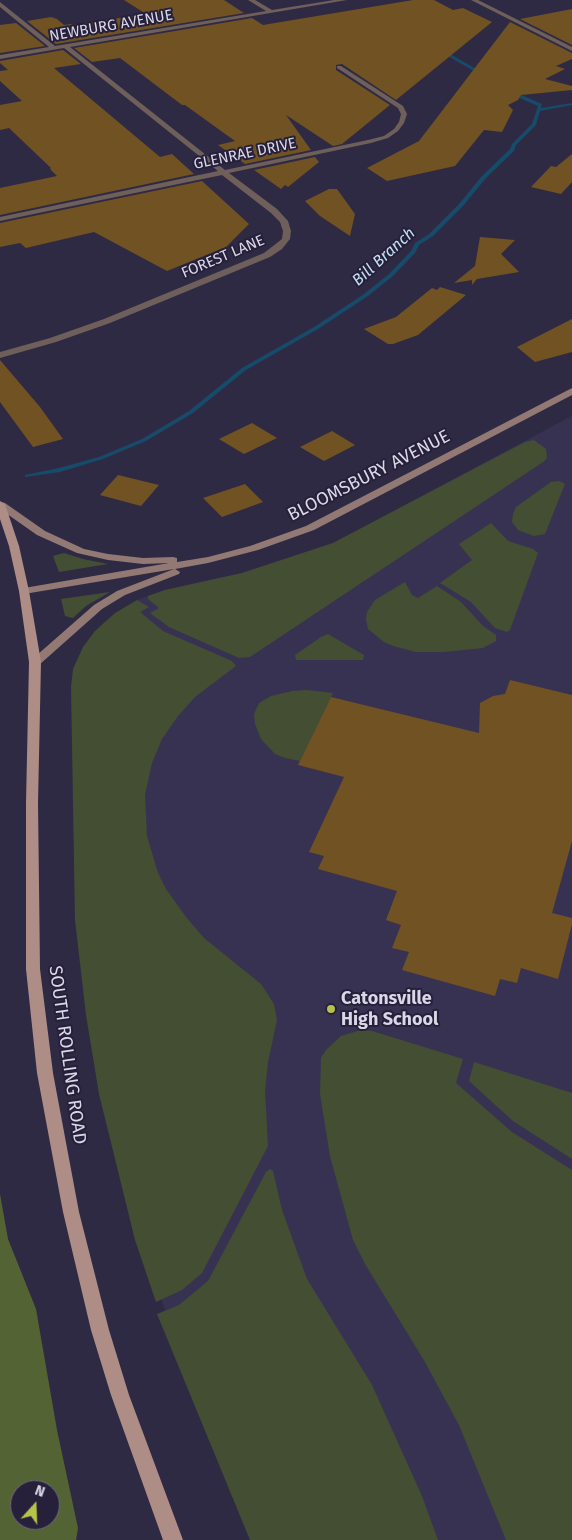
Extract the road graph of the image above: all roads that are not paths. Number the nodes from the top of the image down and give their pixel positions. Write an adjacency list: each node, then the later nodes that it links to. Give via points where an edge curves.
1 (251, 0): 5 (street)
2 (344, 0): 5 (street, NEWBURG AVENUE)
3 (474, 0): 8 (street)
4 (0, 4): 7 (street)
5 (271, 12): 6 (street, NEWBURG AVENUE)
6 (66, 47): 7 (street, NEWBURG AVENUE); 11 (street, FOREST LANE)
7 (55, 49): 9 (street, NEWBURG AVENUE)
8 (572, 49)
9 (0, 57)
10 (339, 67): 11 (street, GLENRAE DRIVE, via 401,107 404,114 396,130 369,142)
11 (223, 172): 12 (street, GLENRAE DRIVE); 13 (street, FOREST LANE, via 284,221 286,239 279,247 267,255 106,321)
12 (0, 220)
13 (0, 355)
14 (572, 391): 16 (main road, BLOOMSBURY AVENUE, via 310,528)
15 (0, 505): 16 (main road, via 41,533 82,551 143,561); 17 (main road, SOUTH ROLLING ROAD)
16 (208, 560): 17 (main road, BLOOMSBURY AVENUE); 18 (main road, via 121,593 98,607)
17 (24, 591): 18 (main road, SOUTH ROLLING ROAD)
18 (35, 662): 19 (main road, SOUTH ROLLING ROAD, via 33,969 45,1074 71,1212 100,1330)
19 (173, 1540)

